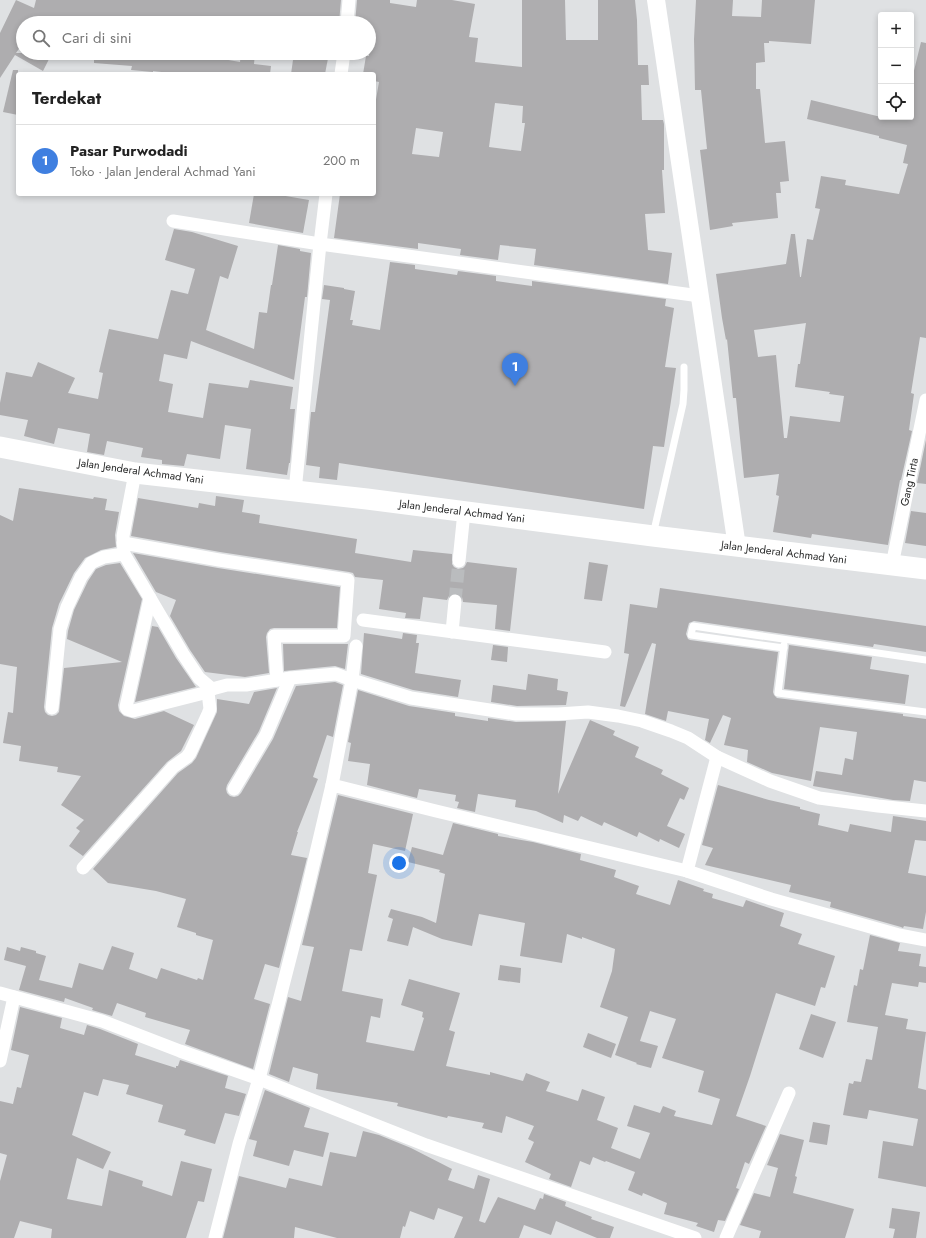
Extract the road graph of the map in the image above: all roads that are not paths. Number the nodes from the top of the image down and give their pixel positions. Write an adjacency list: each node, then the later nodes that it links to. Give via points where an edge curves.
1 (349, 0): 3 (street)
2 (656, 0): 9 (main road)
3 (348, 16)
4 (343, 60): 5 (street)
5 (341, 72)
6 (326, 196): 8 (street)
7 (174, 221): 8 (street)
8 (320, 244): 9 (street); 14 (street)
9 (700, 296): 17 (main road)
10 (684, 367): 16 (lane, via 683,404)
11 (926, 400): 20 (street, Gang Tirta)
12 (0, 447): 13 (main road, Jalan Jenderal Achmad Yani)
13 (135, 473): 14 (main road, Jalan Jenderal Achmad Yani); 18 (street, via 123,536)
14 (294, 491): 15 (main road, Jalan Jenderal Achmad Yani)
15 (464, 512): 16 (main road, Jalan Jenderal Achmad Yani); 19 (street)
16 (653, 536): 17 (main road, Jalan Jenderal Achmad Yani)
17 (737, 547): 20 (main road, Jalan Jenderal Achmad Yani)
18 (124, 549): 22 (street); 32 (street, via 219,560 348,580 344,636 274,636); 35 (street, via 91,563 81,577 60,629)
19 (459, 561)
20 (892, 565): 21 (main road, Jalan Jenderal Achmad Yani)
21 (926, 569)
22 (150, 598): 34 (street, via 199,678); 34 (street, via 127,709 133,711)
23 (455, 601): 25 (street)
24 (363, 620): 25 (street)
25 (452, 632): 29 (street)
26 (785, 640): 28 (lane); 28 (lane, via 693,626 691,635); 30 (lane)
27 (356, 646): 33 (street)
28 (784, 648): 36 (lane, via 778,693)
29 (605, 652)
30 (926, 660)
31 (290, 678): 32 (street); 33 (street, via 336,674); 39 (street, via 266,735)
32 (277, 680): 34 (street, via 227,685)
33 (352, 680): 37 (street, via 411,698 516,714 588,712 642,721 688,738); 38 (street)
34 (210, 690): 41 (street, via 210,709 190,753 173,767)
35 (52, 708)
36 (926, 712)
37 (717, 757): 40 (street, via 770,781 819,798); 42 (street)
38 (332, 785): 42 (street); 47 (street)
39 (234, 789)
40 (926, 811)
41 (83, 868)
42 (687, 871): 43 (street, via 771,899 899,935)
43 (926, 940)
44 (0, 993): 45 (street)
45 (14, 997): 46 (street); 47 (street, via 102,1021)
46 (0, 1061)
47 (259, 1079): 49 (street); 50 (street, via 426,1145)
48 (789, 1093): 51 (street)
49 (215, 1238)
50 (695, 1238)
51 (726, 1238)

